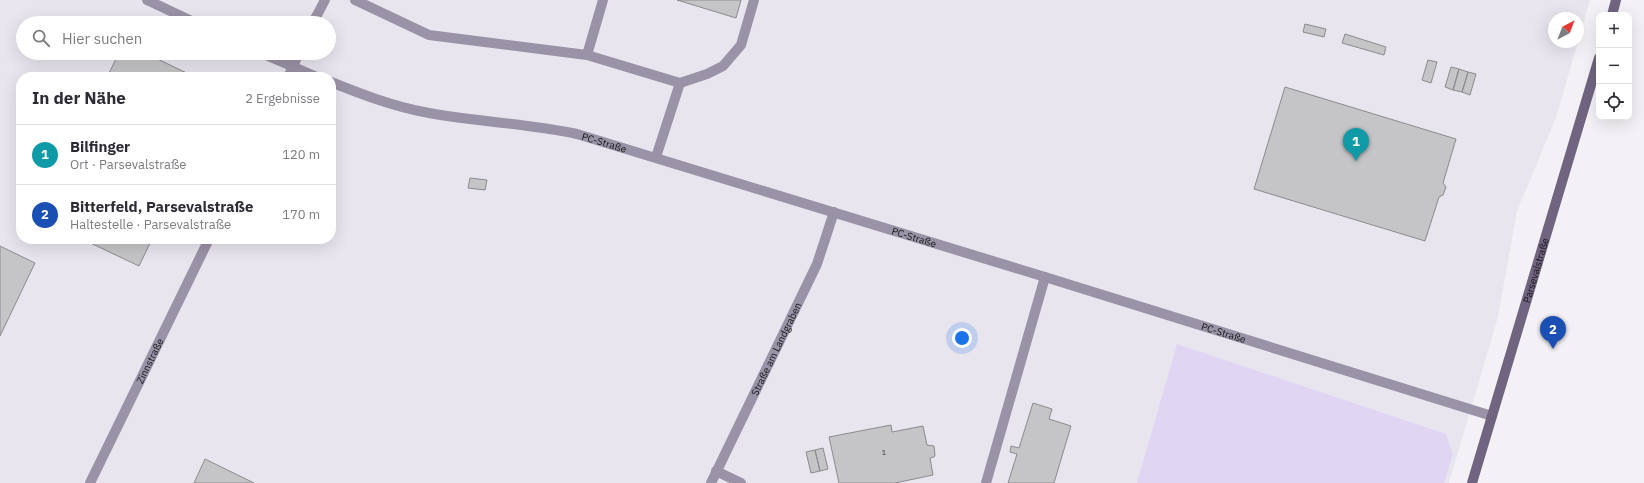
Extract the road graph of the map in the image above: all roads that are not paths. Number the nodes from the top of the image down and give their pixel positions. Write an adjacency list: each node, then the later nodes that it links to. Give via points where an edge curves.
1 (148, 0): 8 (street)
2 (326, 0): 9 (street)
3 (355, 0): 10 (street, via 429,35)
4 (603, 0): 10 (street)
5 (754, 0): 15 (street, via 741,45 723,66)
6 (1616, 0): 7 (street)
7 (1613, 12)
8 (181, 16)
9 (317, 16)
10 (587, 55): 15 (street)
11 (272, 60): 14 (street)
12 (296, 60): 14 (street)
13 (1596, 68): 21 (street, Parsevalstraße)
14 (290, 72)
15 (680, 83): 17 (street)
16 (336, 84): 17 (street, PC-Straße, via 422,112 544,127)
17 (656, 157): 18 (street, PC-Straße)
18 (834, 212): 20 (street, PC-Straße); 22 (street, Straße am Landgraben, via 817,264)
19 (207, 244): 23 (street, Zinnstraße)
20 (1044, 277): 21 (street, PC-Straße); 26 (street)
21 (1492, 416): 27 (street, Parsevalstraße)
22 (716, 471): 24 (street, Straße am Landgraben); 25 (street)
23 (90, 483)
24 (711, 483)
25 (741, 483)
26 (986, 483)
27 (1472, 483)

